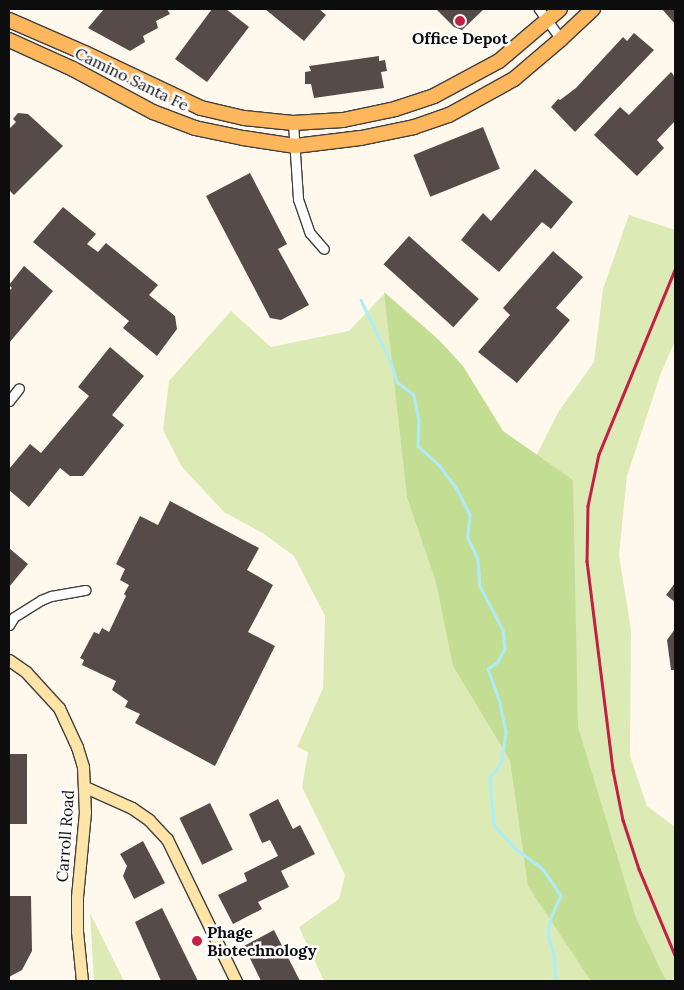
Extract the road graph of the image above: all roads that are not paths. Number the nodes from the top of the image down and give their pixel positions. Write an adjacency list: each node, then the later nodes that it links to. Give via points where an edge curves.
1 (539, 9): 5 (street)
2 (560, 9): 5 (main road, Camino Santa Fe)
3 (593, 9): 6 (main road, Camino Santa Fe)
4 (9, 20): 8 (main road, Camino Santa Fe, via 85,52 201,108)
5 (547, 21): 6 (street); 8 (main road, Camino Santa Fe, via 499,61 434,96 343,120)
6 (562, 39): 9 (main road, Camino Santa Fe, via 514,79 449,115 414,127 361,138)
7 (9, 40): 9 (main road, Camino Santa Fe, via 153,112 195,128)
8 (293, 124): 9 (street)
9 (295, 146): 10 (street, via 298,199 310,233)
10 (324, 249)
11 (20, 388): 12 (street)
12 (9, 401)
13 (85, 590): 14 (street, via 41,600 14,617)
14 (9, 625)
15 (9, 660): 16 (main road, Carroll Road, via 26,672 59,708 84,768)
16 (84, 787): 17 (main road, Carroll Road, via 85,812 77,896); 18 (main road, via 132,808 167,839)
17 (82, 981)
18 (236, 981)

